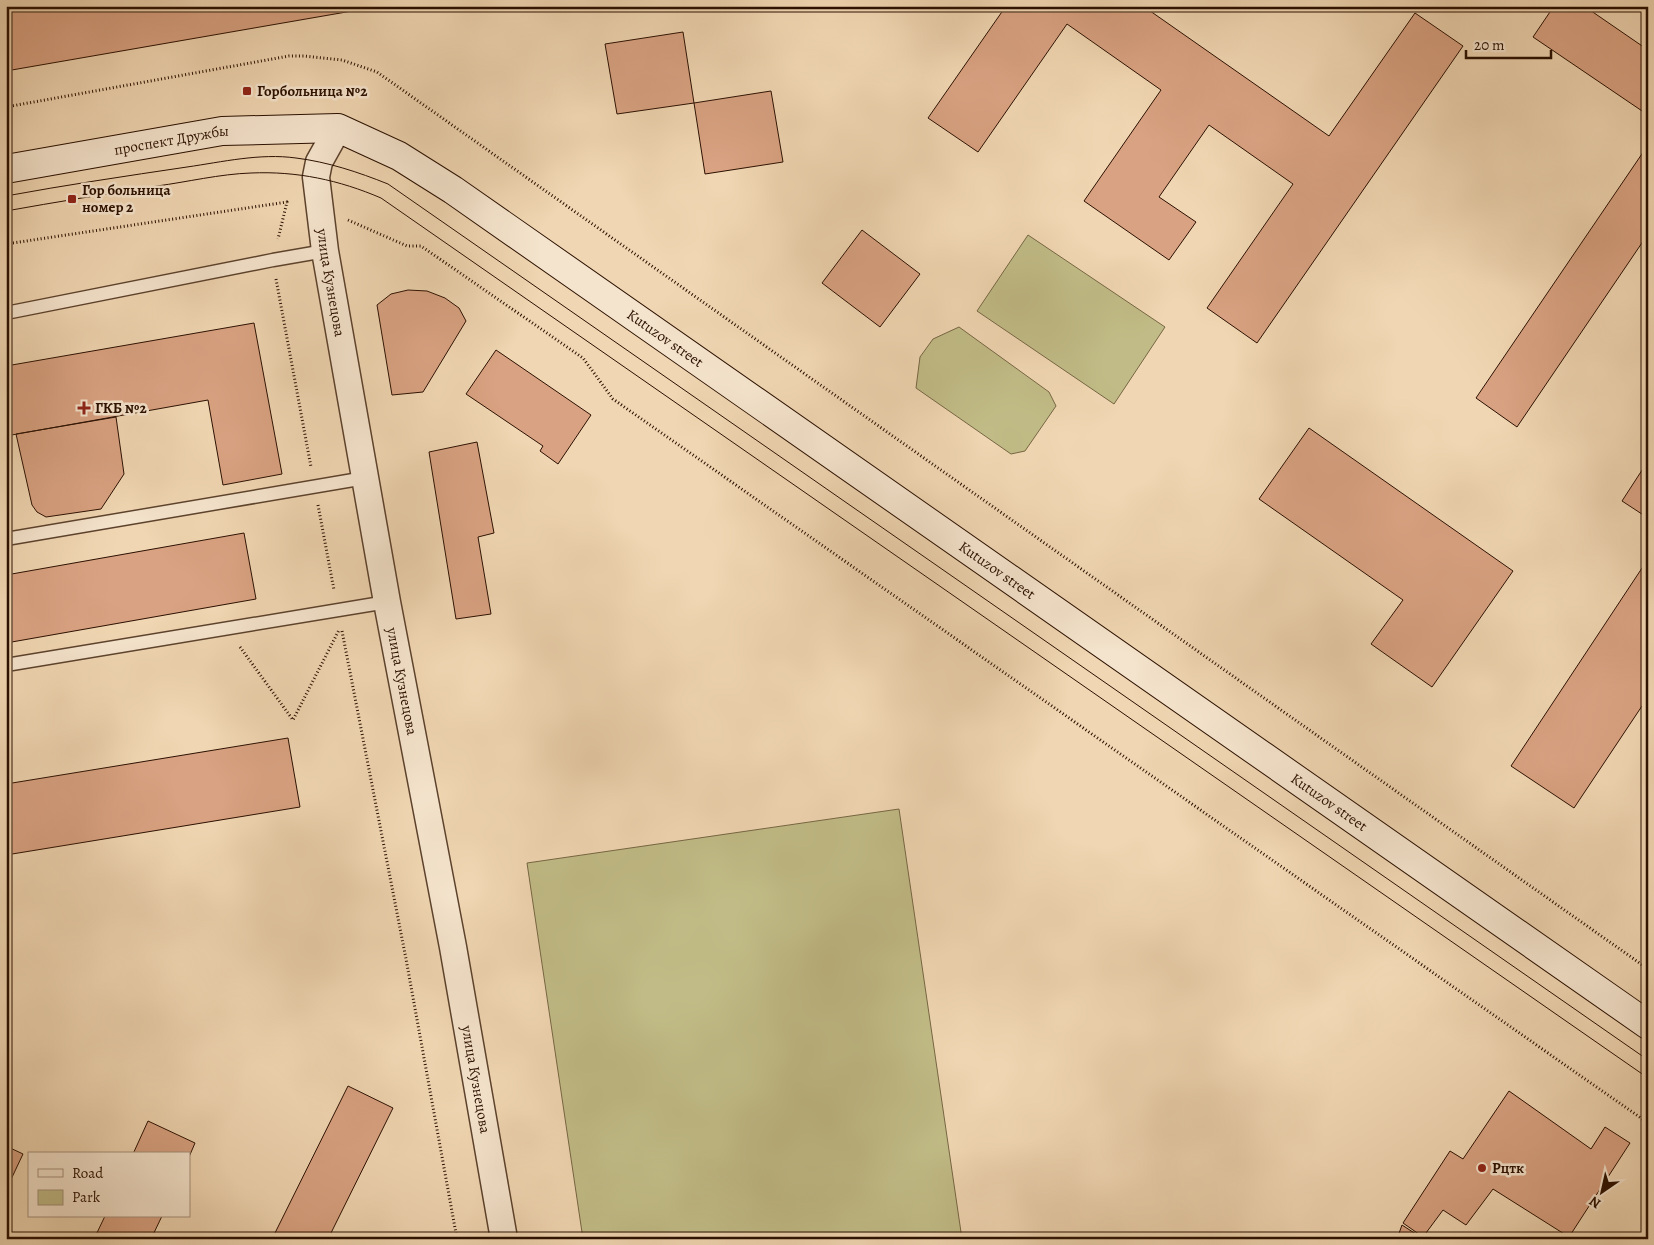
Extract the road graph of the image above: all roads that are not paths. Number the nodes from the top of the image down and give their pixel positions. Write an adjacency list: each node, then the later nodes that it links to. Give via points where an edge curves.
1 (338, 128): 2 (main road, проспект Дружбы, via 222,132); 3 (street, улица Кузнецова, via 319,162 316,177); 9 (main road, Kutuzov street, via 399,156 453,190)
2 (6, 169)
3 (326, 251): 4 (lane); 5 (street, улица Кузнецова)
4 (6, 313)
5 (365, 478): 6 (lane); 7 (street, улица Кузнецова)
6 (6, 540)
7 (387, 602): 8 (lane); 10 (street, улица Кузнецова, via 453,947)
8 (6, 665)
9 (1648, 1025)
10 (504, 1239)

